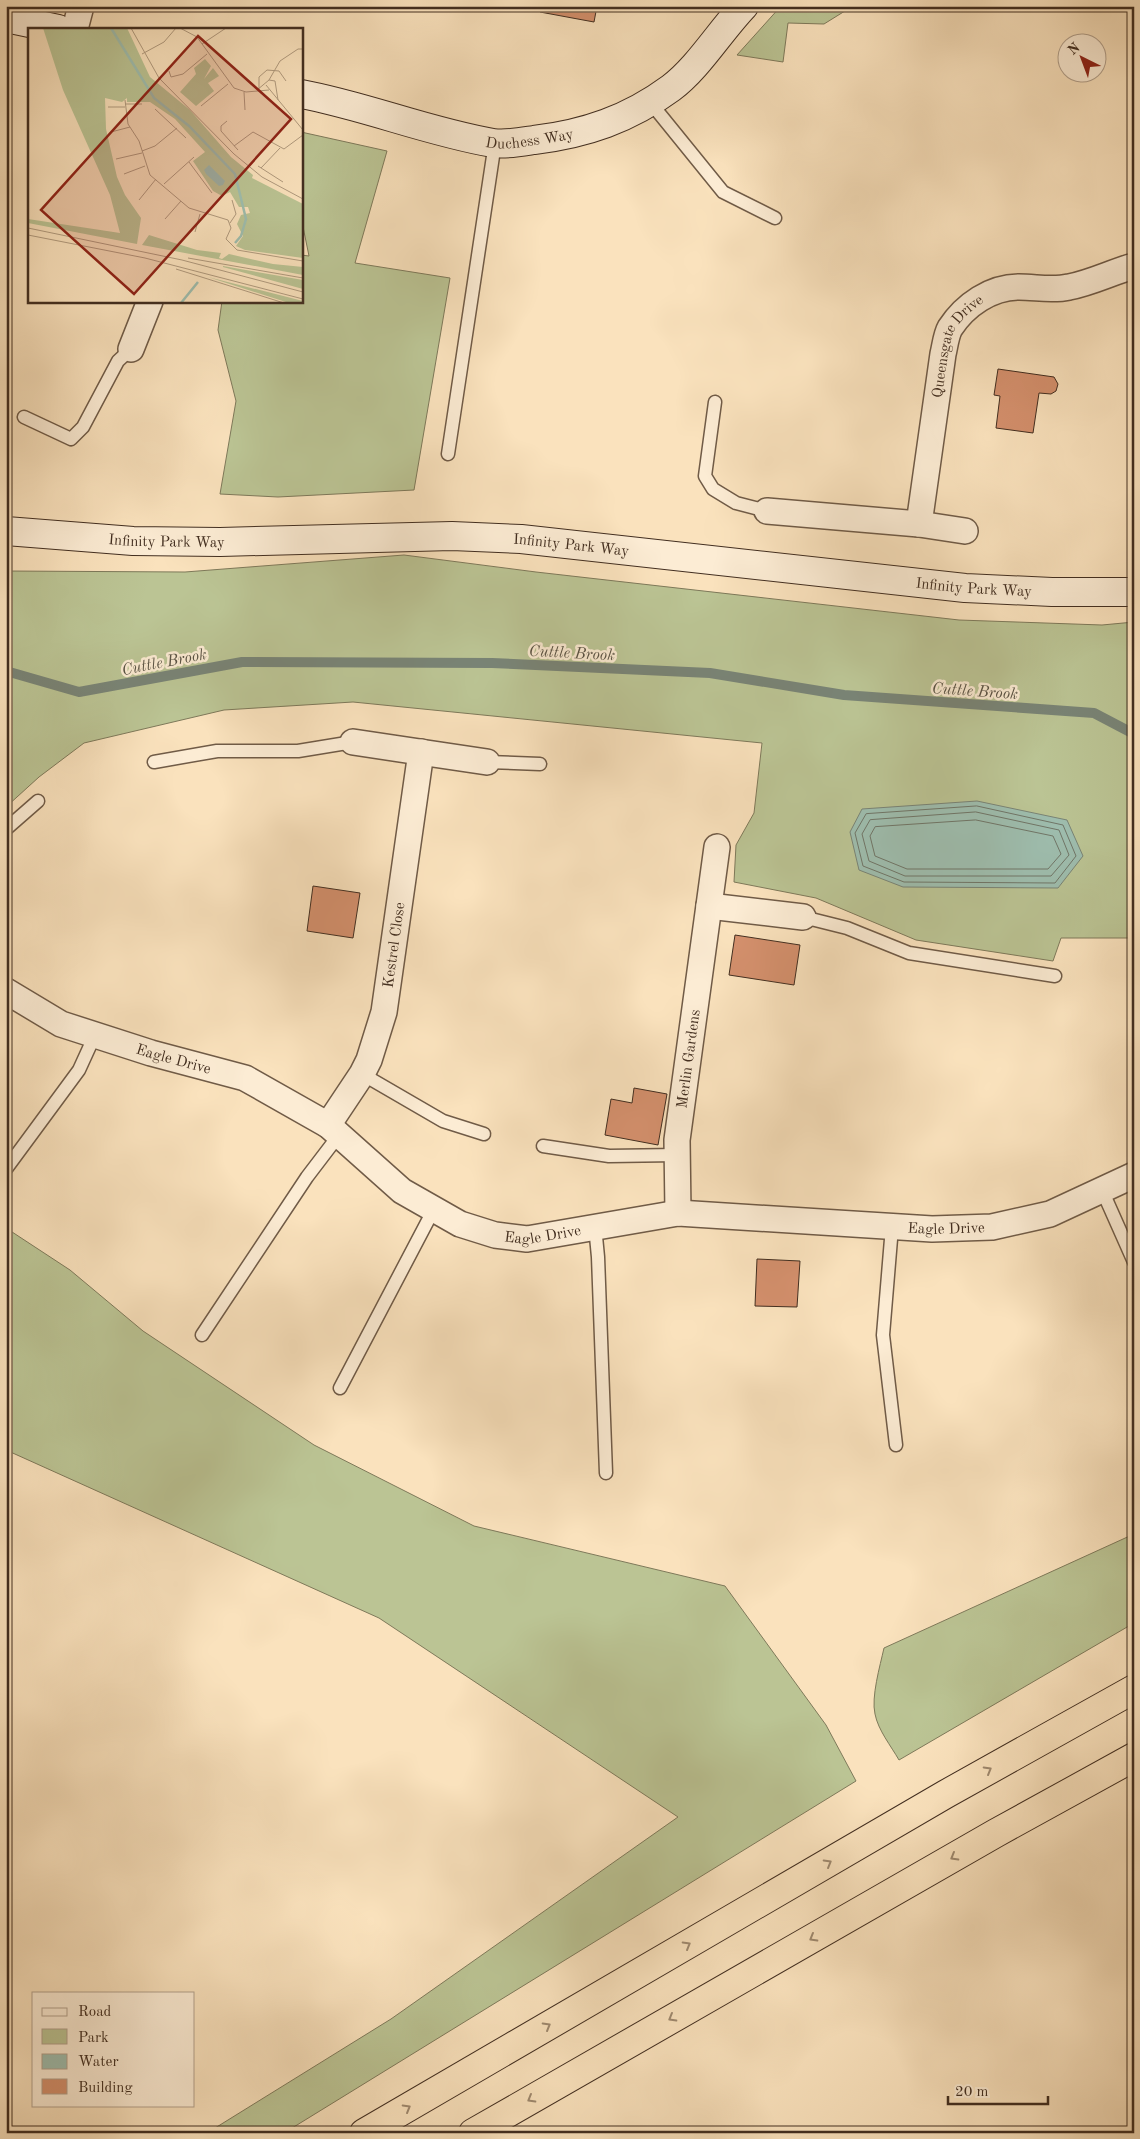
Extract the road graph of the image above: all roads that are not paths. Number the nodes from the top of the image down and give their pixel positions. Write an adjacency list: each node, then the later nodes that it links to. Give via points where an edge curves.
1 (81, 6): 6 (street)
2 (744, 6): 3 (street, Duchess Way)
3 (728, 16): 8 (street, Duchess Way, via 698,60 672,87)
4 (6, 18): 5 (street)
5 (53, 28)
6 (75, 28)
7 (302, 94): 9 (street, Duchess Way)
8 (650, 102): 9 (street, Duchess Way, via 606,125 569,136); 10 (lane, via 723,192)
9 (495, 143): 16 (lane)
10 (775, 218)
11 (1134, 266): 18 (street, Queensgate Drive, via 1069,287 1018,286 995,291 973,302 961,315 949,330 943,354)
12 (150, 302): 13 (street)
13 (131, 349): 15 (lane, via 118,361 83,427 71,439)
14 (715, 402): 17 (lane, via 705,476 712,489 736,503)
15 (24, 417)
16 (448, 454)
17 (767, 511): 18 (street)
18 (919, 524): 20 (street)
19 (6, 531): 21 (street, Infinity Park Way, via 133,541 452,536 521,539 965,588)
20 (964, 531)
21 (1134, 592)
22 (353, 742): 23 (street); 24 (lane, via 298,751 217,751)
23 (421, 752): 25 (street); 35 (street, Kestrel Close, via 384,1012)
24 (154, 762)
25 (487, 762): 26 (lane)
26 (540, 764)
27 (38, 801): 28 (lane)
28 (6, 829)
29 (717, 846): 30 (street, Merlin Gardens)
30 (709, 906): 31 (street); 39 (street, Merlin Gardens)
31 (803, 917): 32 (lane, via 846,928 909,953)
32 (1055, 976)
33 (6, 991): 34 (street, Eagle Drive, via 61,1024)
34 (95, 1035): 36 (street, Eagle Drive, via 245,1078); 40 (lane, via 79,1070)
35 (362, 1074): 36 (street, Kestrel Close); 37 (lane, via 442,1121)
36 (334, 1130): 43 (street, Eagle Drive, via 402,1191); 48 (lane, via 307,1177)
37 (484, 1134)
38 (543, 1146): 39 (lane, via 609,1156)
39 (677, 1155): 44 (street, Merlin Gardens)
40 (6, 1169)
41 (1134, 1175): 42 (street, Eagle Drive)
42 (1102, 1190): 46 (street, Eagle Drive, via 1050,1214 992,1227); 47 (lane)
43 (434, 1209): 45 (street, Eagle Drive, via 460,1224 503,1236 527,1238); 49 (lane)
44 (678, 1213): 45 (street, Eagle Drive); 46 (street, Eagle Drive)
45 (595, 1226): 51 (lane)
46 (892, 1227): 50 (lane, via 883,1335)
47 (1134, 1262)
48 (202, 1334)
49 (340, 1388)
50 (896, 1445)
51 (606, 1473)
52 (1134, 1676): 54 (highway)
53 (1134, 1689): 54 (highway)
54 (1024, 1750): 58 (highway, one-way to 54)
55 (1134, 1757): 57 (highway)
56 (1134, 1775): 57 (highway)
57 (996, 1833): 59 (highway, one-way to 59)
58 (364, 2133)
59 (472, 2133)

